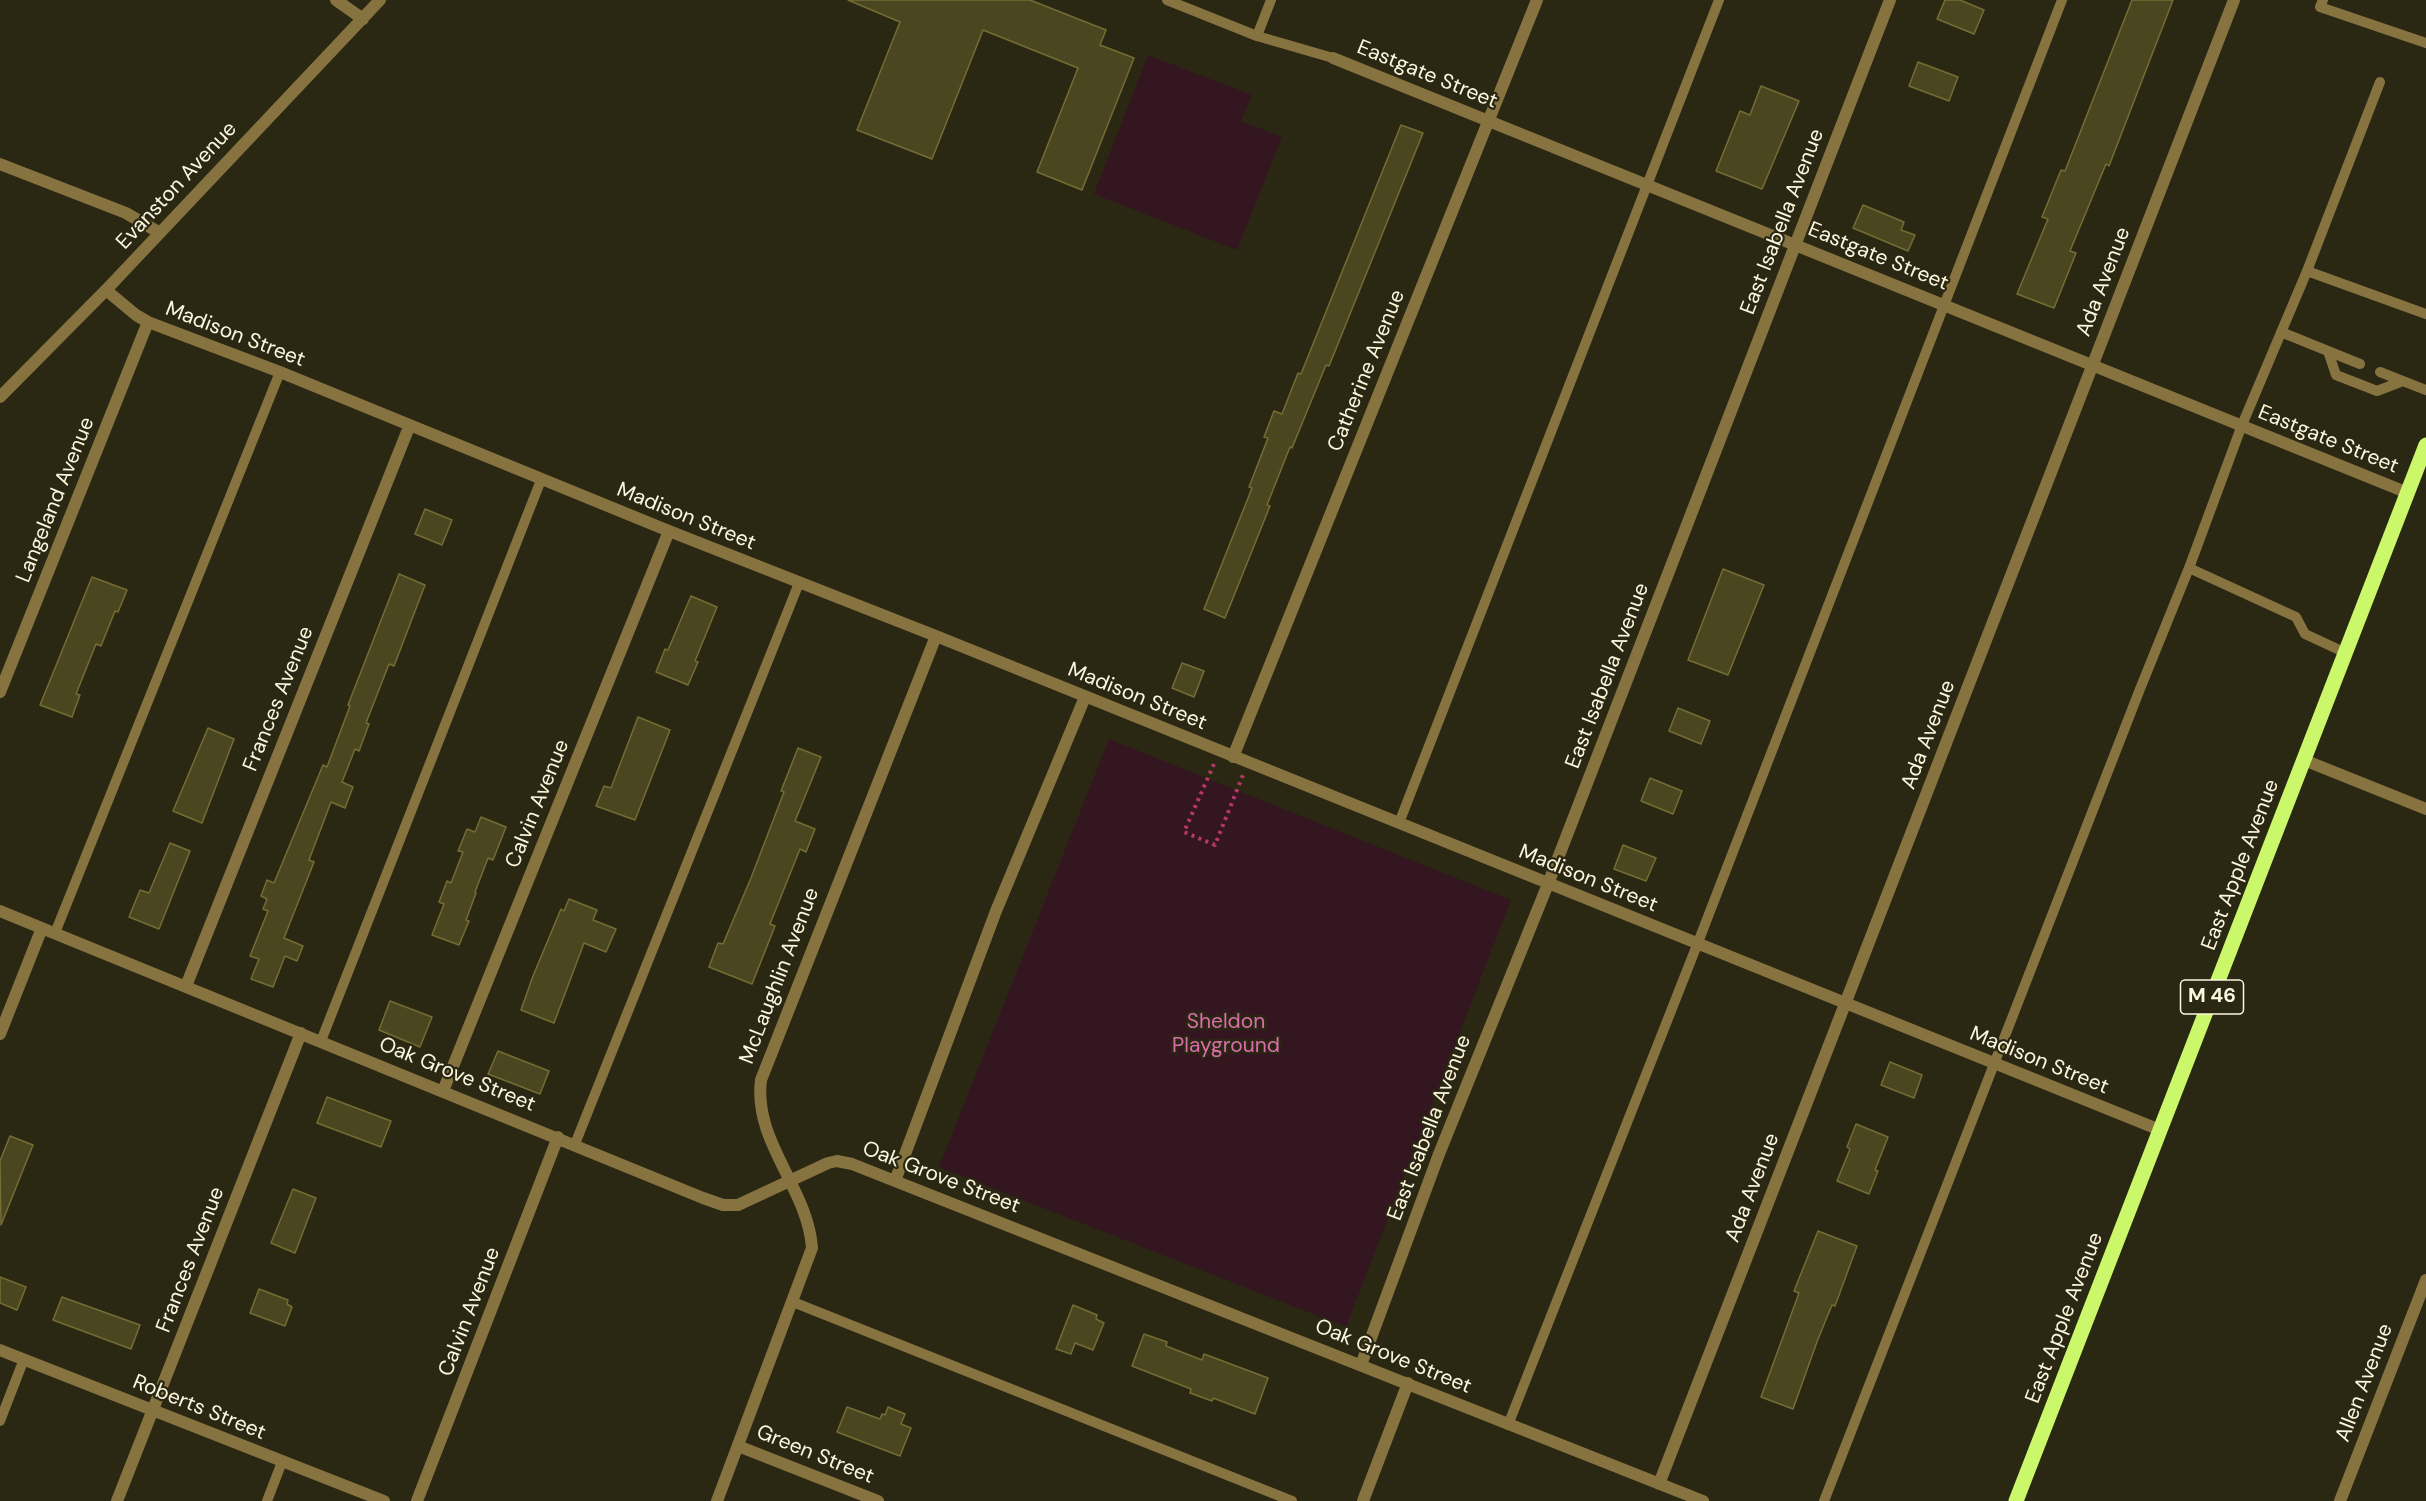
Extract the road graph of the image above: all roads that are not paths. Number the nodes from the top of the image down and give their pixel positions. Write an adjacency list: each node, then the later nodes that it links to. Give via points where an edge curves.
1 (336, 0): 11 (street)
2 (380, 0): 11 (street, Evanston Avenue)
3 (1167, 0): 12 (lane)
4 (1271, 0): 12 (lane)
5 (1537, 0): 16 (street, Catherine Avenue)
6 (1719, 0): 18 (lane)
7 (1890, 0): 20 (street, East Isabella Avenue)
8 (2062, 0): 23 (lane)
9 (2234, 0): 29 (street, Ada Avenue)
10 (2323, 0): 13 (lane, via 2320,7)
11 (363, 19): 19 (street, Evanston Avenue)
12 (1257, 36): 14 (lane)
13 (2426, 43)
14 (1333, 58): 16 (street, Eastgate Street)
15 (2380, 82): 21 (lane)
16 (1489, 121): 18 (street, Eastgate Street); 47 (street, Catherine Avenue)
17 (0, 164): 19 (street, via 126,213)
18 (1648, 185): 20 (street, Eastgate Street); 50 (lane)
19 (160, 233): 22 (street, Evanston Avenue)
20 (1795, 244): 23 (street, Eastgate Street); 51 (street, East Isabella Avenue)
21 (2307, 271): 24 (lane); 26 (lane)
22 (106, 290): 25 (street, Madison Street); 34 (street, Evanston Avenue)
23 (1945, 306): 29 (street, Eastgate Street); 55 (lane)
24 (2426, 314)
25 (148, 322): 30 (street, Madison Street); 45 (street, Langeland Avenue)
26 (2281, 333): 27 (lane); 35 (lane)
27 (2328, 351): 28 (lane); 32 (lane, via 2336,375 2377,392)
28 (2360, 364)
29 (2093, 366): 35 (street, Eastgate Street); 57 (street, Ada Avenue)
30 (280, 372): 36 (street, Madison Street); 54 (lane)
31 (2380, 372): 32 (lane)
32 (2403, 381): 33 (lane)
33 (2426, 390)
34 (1, 393)
35 (2242, 425): 39 (street, Eastgate Street); 41 (lane)
36 (409, 427): 38 (street, Madison Street); 56 (street, Frances Avenue)
37 (2426, 445): 39 (main road, East Apple Avenue / M 46)
38 (541, 480): 40 (street, Madison Street); 60 (lane)
39 (2408, 494): 44 (main road, East Apple Avenue / M 46)
40 (669, 531): 42 (street, Madison Street); 62 (street, Calvin Avenue)
41 (2189, 568): 44 (lane, via 2296,617 2305,634); 61 (lane)
42 (799, 583): 43 (street, Madison Street); 65 (lane)
43 (936, 636): 46 (street, Madison Street); 67 (street, McLaughlin Avenue, via 761,1080 760,1111)
44 (2346, 652): 48 (main road, East Apple Avenue / M 46)
45 (0, 692)
46 (1085, 697): 47 (street, Madison Street); 66 (street, via 996,911)
47 (1233, 757): 50 (street, Madison Street)
48 (2304, 760): 49 (street); 63 (main road, East Apple Avenue / M 46)
49 (2426, 809)
50 (1399, 824): 51 (street, Madison Street)
51 (1548, 884): 55 (street, Madison Street); 72 (street, East Isabella Avenue, via 1439,1154)
52 (0, 911): 53 (street, Oak Grove Street)
53 (42, 928): 54 (street, Oak Grove Street); 59 (street)
54 (55, 933): 56 (street, Oak Grove Street)
55 (1697, 945): 57 (street, Madison Street); 76 (lane)
56 (186, 986): 58 (street, Oak Grove Street)
57 (1846, 1004): 61 (street, Madison Street); 79 (street, Ada Avenue)
58 (301, 1033): 60 (street, Oak Grove Street); 74 (street, Frances Avenue)
59 (0, 1034)
60 (321, 1041): 62 (street, Oak Grove Street)
61 (1995, 1065): 63 (street, Madison Street); 89 (lane)
62 (443, 1091): 64 (street, Oak Grove Street)
63 (2160, 1130): 90 (main road, East Apple Avenue / M 46)
64 (558, 1137): 65 (street, Oak Grove Street); 83 (street, Calvin Avenue)
65 (575, 1144): 67 (street, Oak Grove Street, via 723,1205 738,1204)
66 (895, 1181): 67 (street, Oak Grove Street, via 837,1161); 72 (street, Oak Grove Street)
67 (790, 1182): 69 (street, McLaughlin Avenue, via 808,1223 812,1248)
68 (2426, 1280): 91 (street, Allen Avenue)
69 (793, 1302): 77 (street, McLaughlin Avenue); 86 (lane)
70 (0, 1350): 71 (street, Roberts Street)
71 (24, 1359): 74 (street, Roberts Street); 75 (lane)
72 (1361, 1365): 73 (street, Oak Grove Street)
73 (1408, 1383): 76 (street, Oak Grove Street); 87 (street)
74 (153, 1410): 78 (street, Roberts Street); 80 (street, Frances Avenue)
75 (0, 1421)
76 (1508, 1425): 79 (street, Oak Grove Street)
77 (738, 1446): 84 (street, McLaughlin Avenue); 85 (street, Green Street)
78 (282, 1462): 81 (lane); 82 (street, Roberts Street)
79 (1659, 1484): 88 (street, Oak Grove Street)
80 (117, 1501)
81 (267, 1501)
82 (384, 1501)
83 (417, 1501)
84 (717, 1501)
85 (878, 1501)
86 (1292, 1501)
87 (1363, 1501)
88 (1703, 1501)
89 (1824, 1501)
90 (2016, 1501)
91 (2340, 1501)

